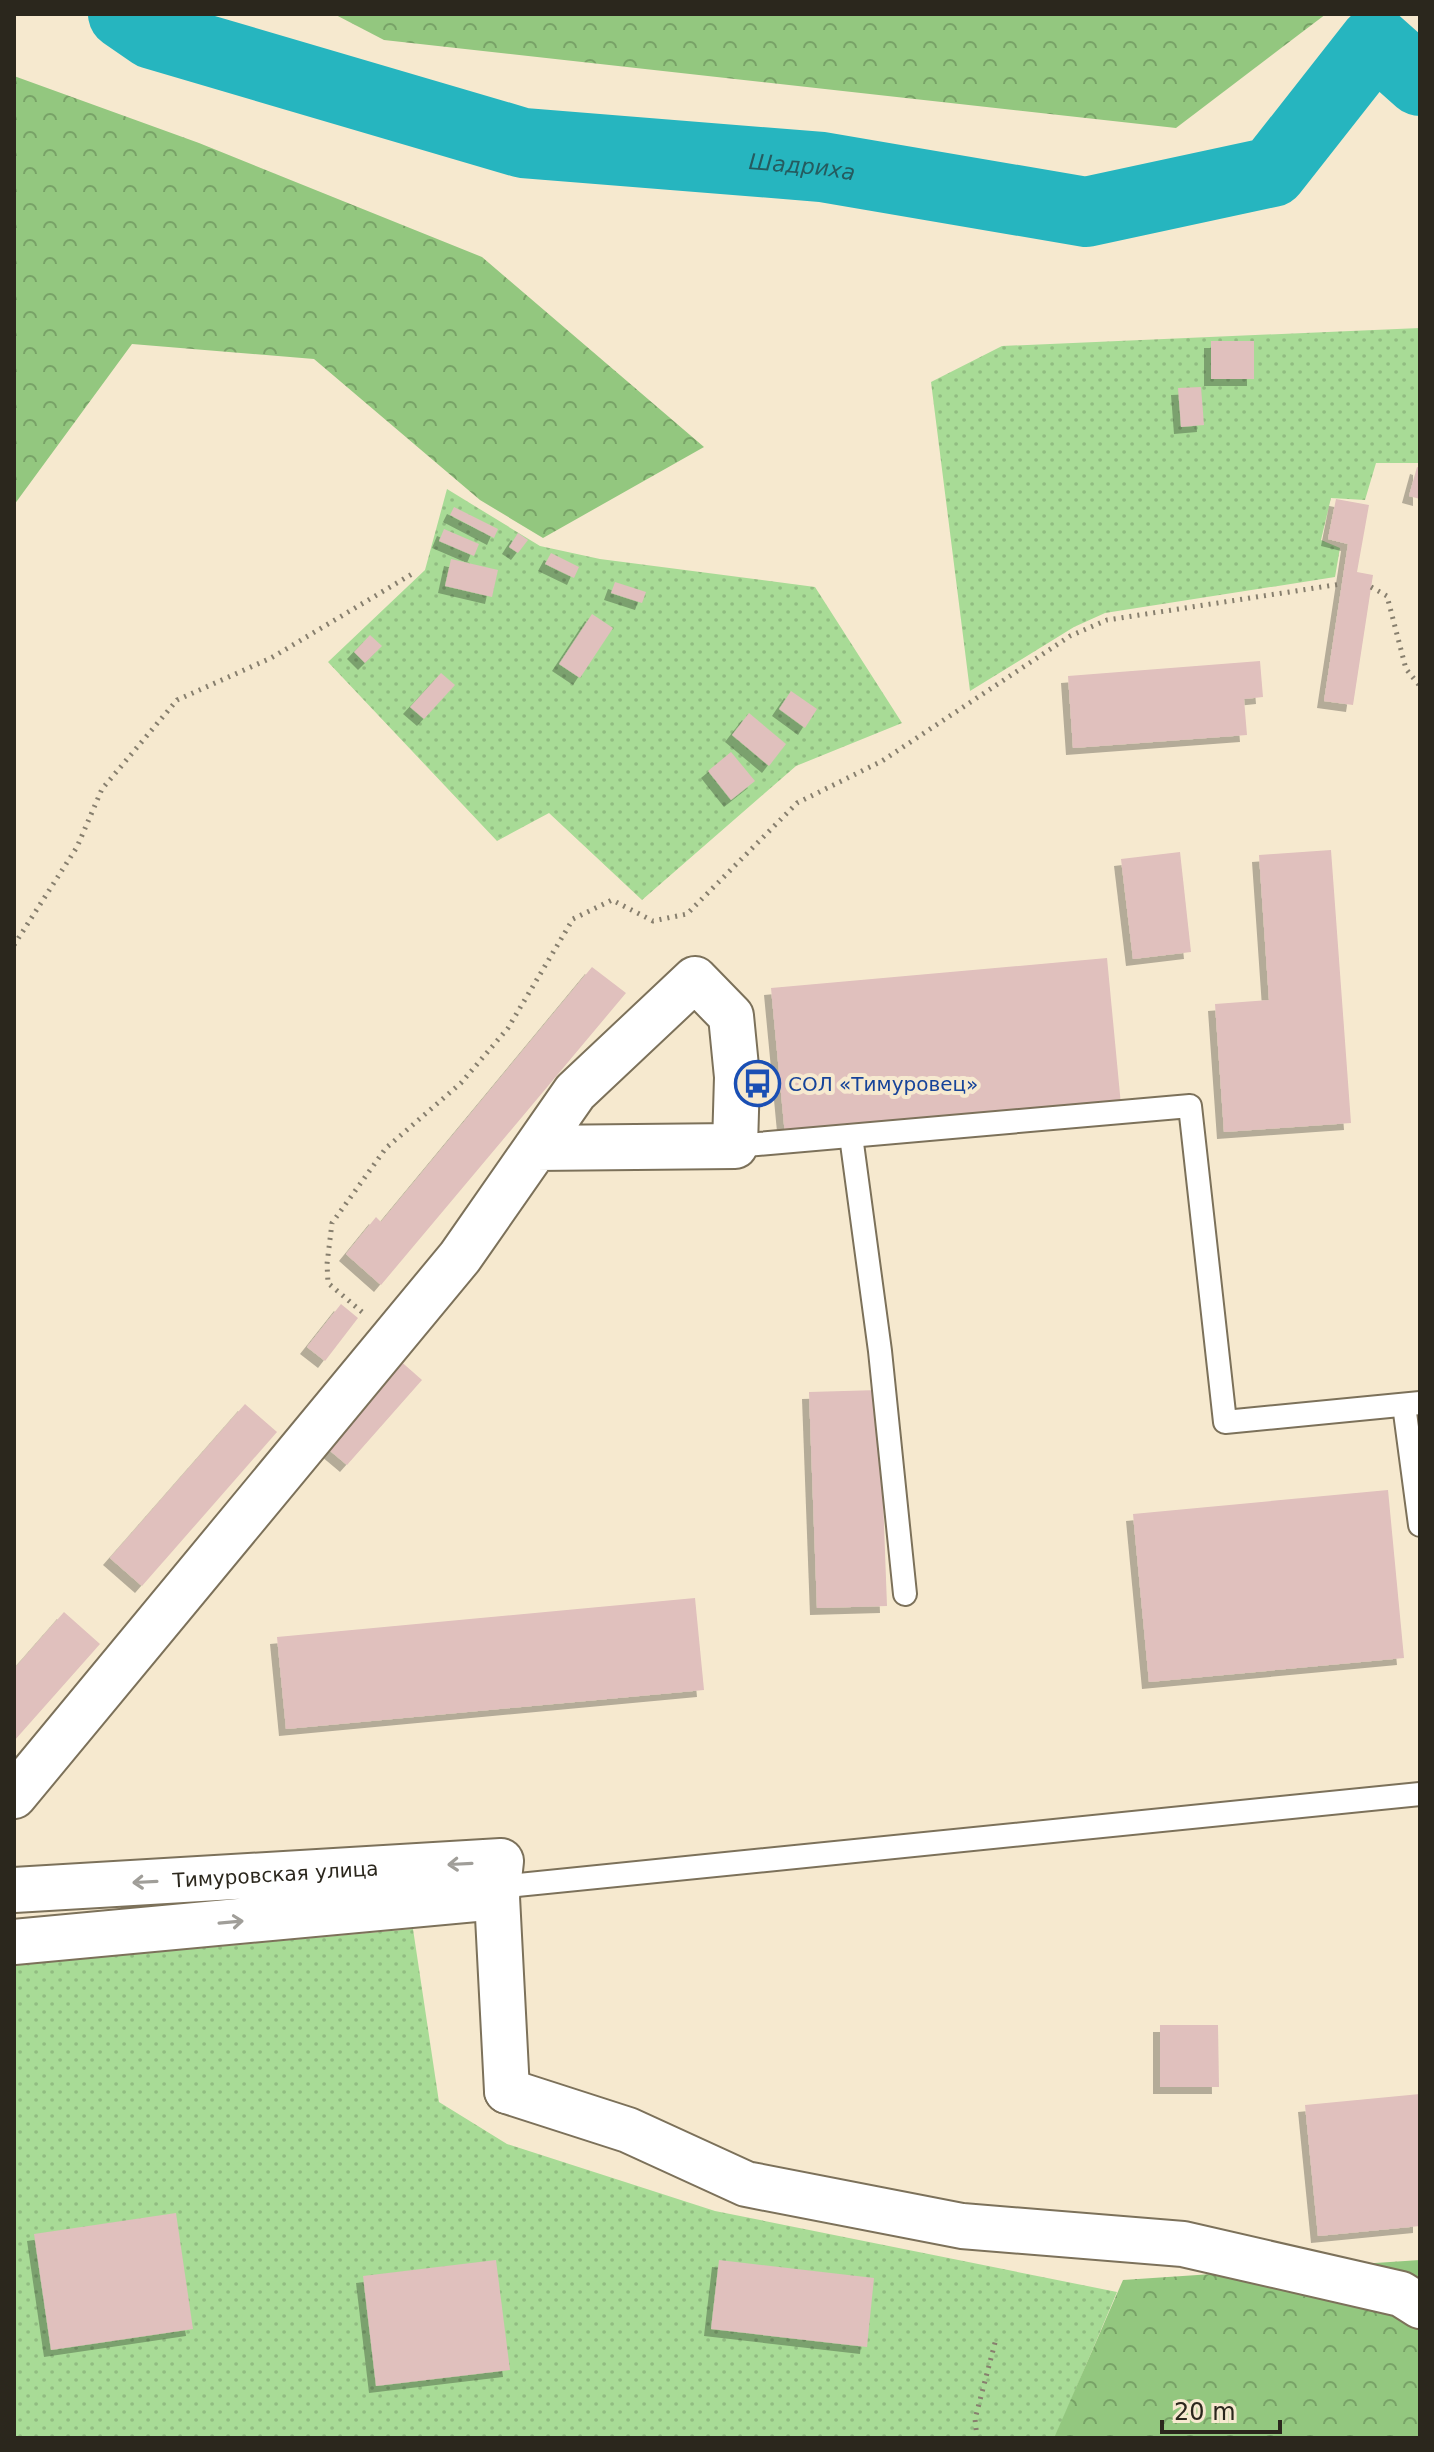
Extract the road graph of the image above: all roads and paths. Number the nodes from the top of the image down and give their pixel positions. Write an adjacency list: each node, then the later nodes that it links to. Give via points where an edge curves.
1 (412, 574): 5 (path, via 271,658 177,700 102,789 77,847)
2 (1341, 584): 9 (path, via 1107,620 1082,630 882,761 797,803 687,914 653,921 612,900 573,919 508,1028 461,1083 386,1148 332,1223 328,1283)
3 (1371, 587): 4 (path, via 1387,596 1406,669)
4 (1420, 686)
5 (14, 945)
6 (851, 1136): 7 (lane); 10 (lane, via 1190,1106 1225,1422); 12 (lane)
7 (735, 1146): 8 (street); 8 (street, via 737,1077 731,1016 695,979 575,1092)
8 (536, 1148): 9 (street, via 460,1257)
9 (392, 1338): 14 (street)
10 (1412, 1404): 11 (lane)
11 (1420, 1525)
12 (905, 1594)
13 (1420, 1794): 16 (lane)
14 (14, 1796)
15 (14, 1890): 16 (street, Тимуровская улица, one-way to 15, via 501,1861)
16 (497, 1892): 17 (street, Тимуровская улица, one-way to 16); 18 (street, Тимуровская улица, via 507,2091 628,2130 746,2184 962,2226 1183,2244 1401,2294)
17 (14, 1942)
18 (1420, 2306)
19 (996, 2339): 20 (path, via 975,2419)
20 (977, 2438)

